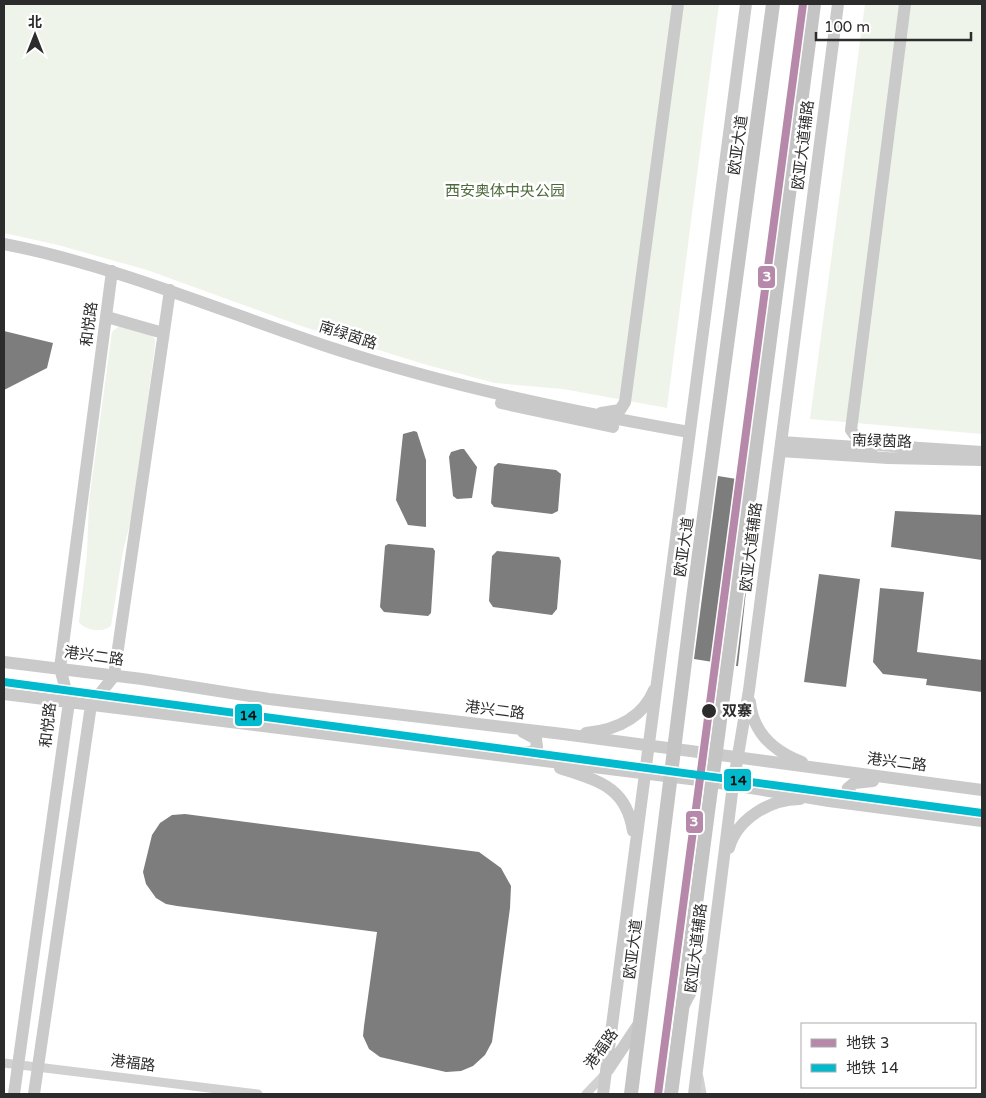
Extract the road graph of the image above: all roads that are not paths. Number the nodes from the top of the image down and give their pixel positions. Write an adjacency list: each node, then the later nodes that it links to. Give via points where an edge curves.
1 (678, 4): 13 (street, via 625,402 614,412)
2 (746, 4): 14 (street)
3 (773, 4): 30 (main road, 欧亚大道)
4 (814, 4): 32 (main road)
5 (838, 4): 15 (street, 欧亚大道辅路)
6 (905, 4): 16 (street, via 851,430 866,442)
7 (4, 244): 9 (street, 南绿茵路)
8 (4, 252): 9 (street, 南绿茵路)
9 (112, 275): 10 (street, 南绿茵路); 11 (street, 和悦路)
10 (170, 294): 12 (street); 13 (street, 南绿茵路, via 416,374); 14 (street, 南绿茵路, via 290,341 429,385 545,414)
11 (107, 317): 12 (street); 20 (street, 和悦路)
12 (164, 333): 21 (street)
13 (580, 411): 14 (street, 南绿茵路)
14 (689, 436): 22 (street)
15 (781, 447): 16 (street, 南绿茵路); 18 (street, 南绿茵路, via 888,458); 23 (street, 欧亚大道辅路)
16 (913, 447): 17 (street, 南绿茵路)
17 (982, 452)
18 (982, 460)
19 (4, 662): 20 (street, 港兴二路)
20 (60, 668): 21 (street, 港兴二路); 25 (street, 和悦路)
21 (114, 676): 26 (street); 27 (street, 港兴二路, via 269,699)
22 (659, 676): 28 (street, via 644,707 628,721 610,730); 29 (street)
23 (749, 690): 33 (street, 欧亚大道辅路); 35 (street, via 756,726 772,747 796,760)
24 (4, 694): 25 (street)
25 (69, 702): 26 (street); 52 (street, 和悦路)
26 (91, 705): 31 (street); 53 (street)
27 (510, 728): 28 (street, 港兴二路); 31 (street, via 536,739 535,750)
28 (562, 734): 29 (street, 港兴二路)
29 (648, 746): 30 (street, 港兴二路); 36 (street)
30 (674, 750): 32 (street, 港兴二路); 37 (main road, 欧亚大道)
31 (478, 753): 34 (street)
32 (717, 756): 33 (street, 港兴二路); 38 (main road)
33 (737, 758): 35 (street, 港兴二路); 40 (street, 欧亚大道辅路)
34 (531, 759): 36 (street); 45 (street, via 597,781 614,791 630,813)
35 (833, 771): 39 (street, 港兴二路)
36 (644, 773): 37 (street); 45 (street)
37 (671, 777): 38 (street); 49 (main road, 欧亚大道)
38 (714, 782): 40 (street); 48 (main road)
39 (923, 782): 41 (street, 港兴二路); 43 (street, via 864,781 848,788 853,798)
40 (733, 785): 42 (street); 46 (street, 欧亚大道辅路)
41 (982, 790)
42 (829, 800): 43 (street); 46 (street, via 792,799 748,818 730,843)
43 (908, 811): 44 (street)
44 (982, 821)
45 (634, 855): 54 (street)
46 (722, 870): 47 (street, 欧亚大道辅路)
47 (712, 950): 48 (street); 51 (street, 欧亚大道辅路)
48 (682, 1008): 61 (main road)
49 (640, 1022): 54 (street, 港福路); 60 (main road, 欧亚大道)
50 (4, 1063): 52 (street, 港福路)
51 (698, 1064): 62 (street, 欧亚大道辅路); 63 (street)
52 (18, 1065): 53 (street, 港福路); 55 (street, 和悦路)
53 (38, 1067): 56 (street); 57 (street, 港福路)
54 (606, 1073): 58 (street, 港福路); 59 (street)
55 (14, 1094)
56 (34, 1094)
57 (258, 1094)
58 (586, 1094)
59 (603, 1094)
60 (631, 1094)
61 (671, 1094)
62 (694, 1094)
63 (702, 1094)

